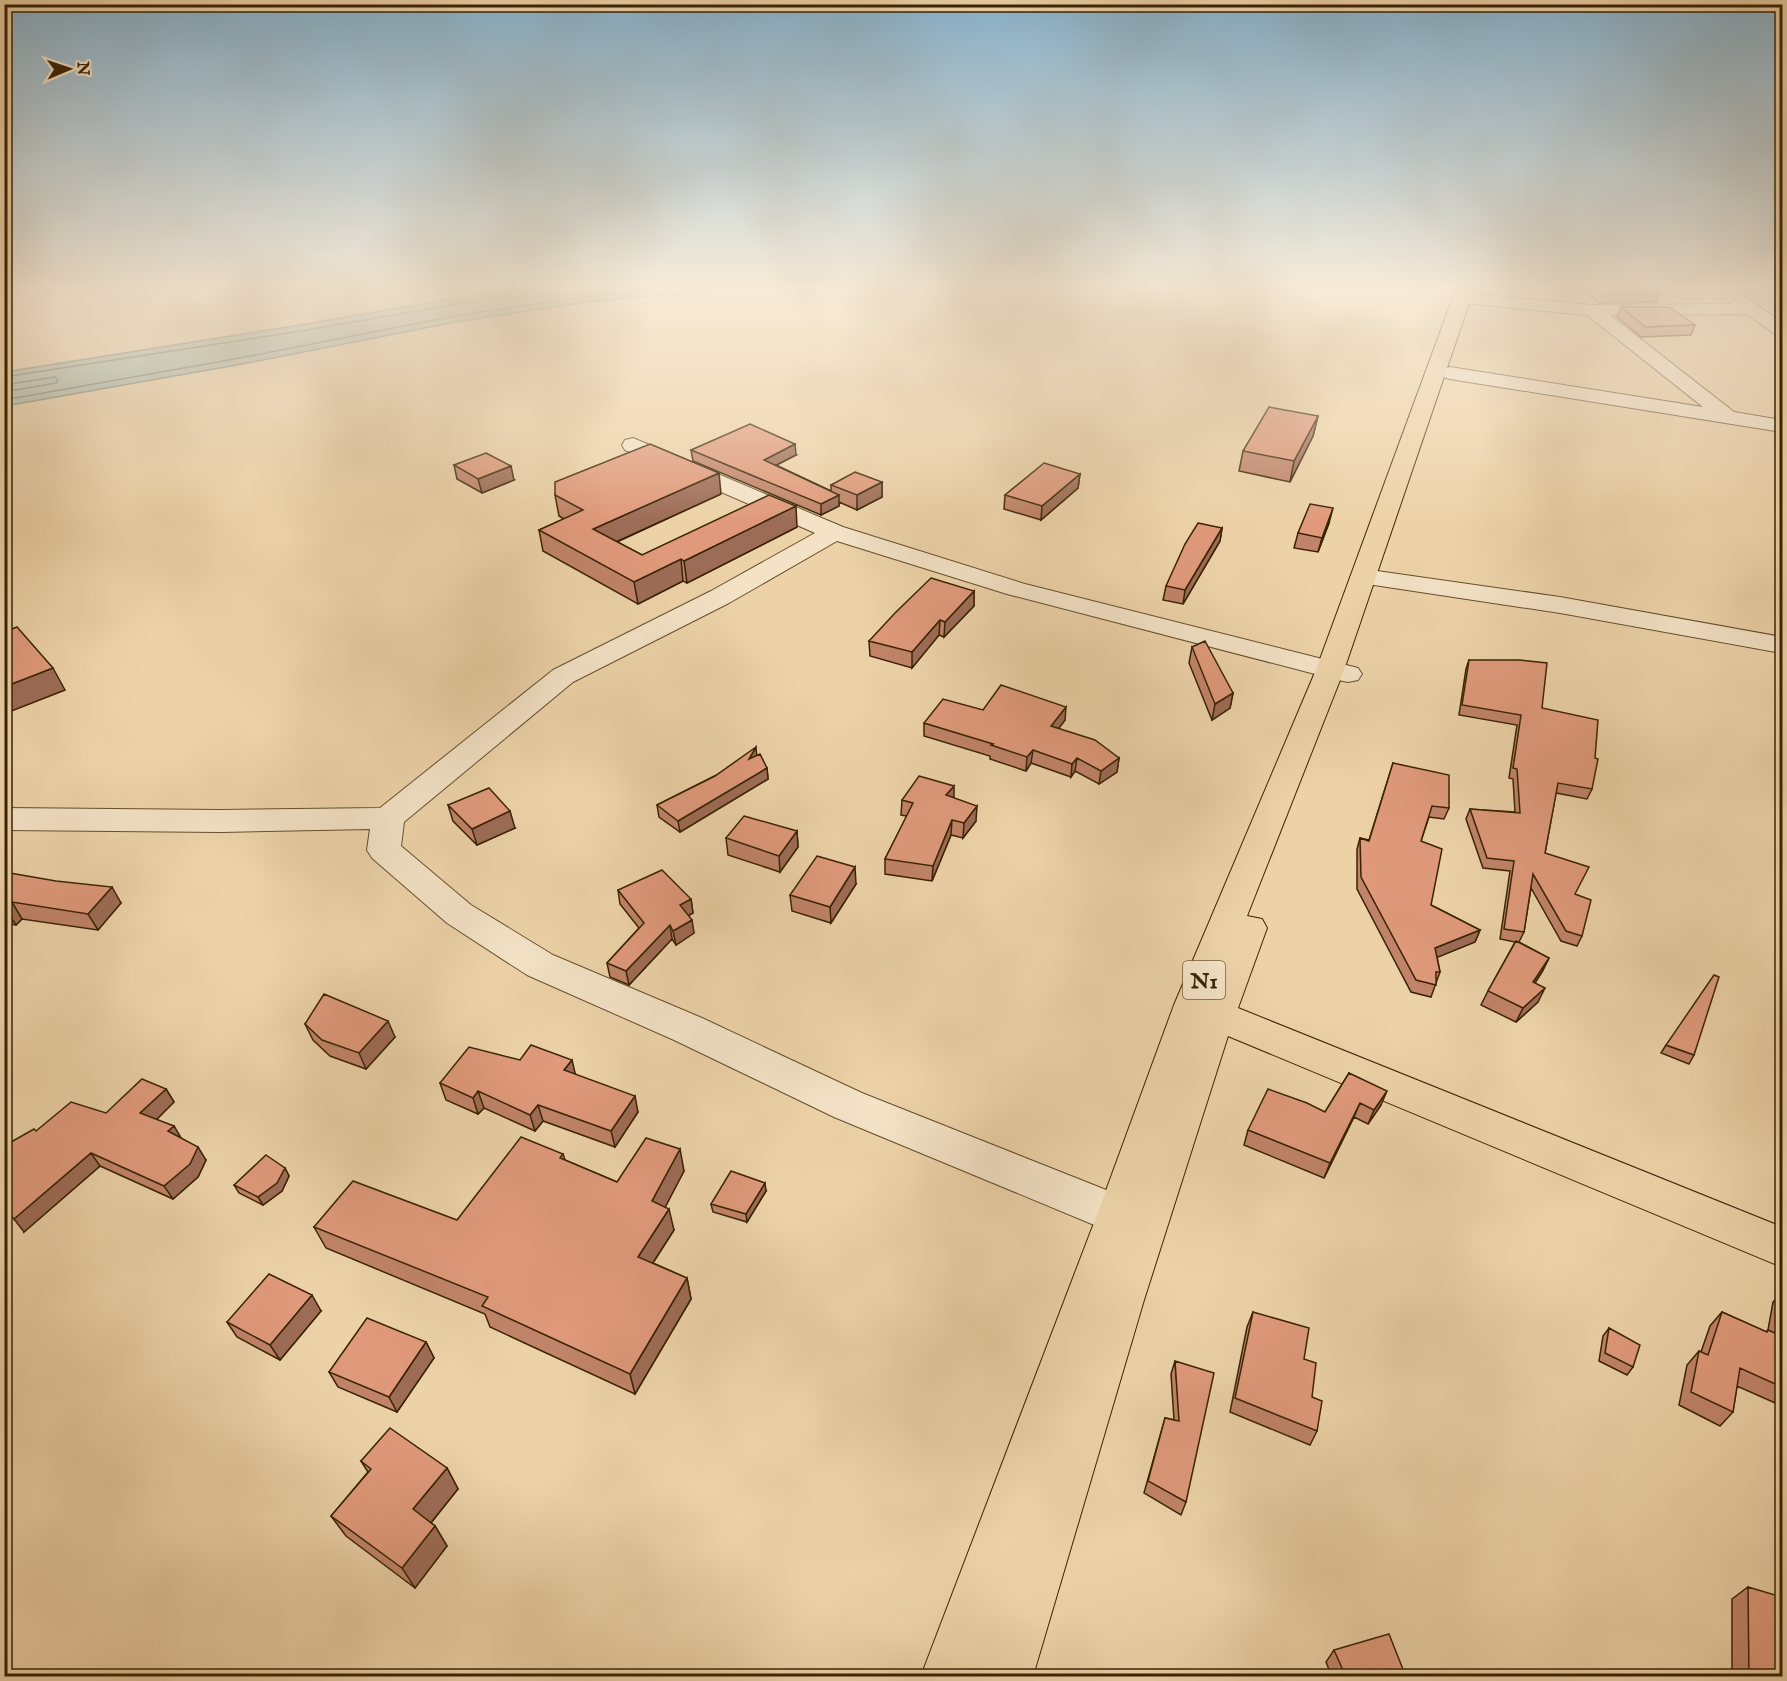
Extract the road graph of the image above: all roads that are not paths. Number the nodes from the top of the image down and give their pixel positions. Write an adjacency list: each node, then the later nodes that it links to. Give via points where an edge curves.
1 (1447, 364): 9 (main road, N1)
2 (1452, 364): 4 (main road, N1)
3 (1662, 364): 5 (street)
4 (1450, 373): 5 (street); 9 (main road, N1)
5 (1729, 417): 6 (street)
6 (1782, 426)
7 (633, 445): 8 (street)
8 (834, 531): 11 (street, via 1016,589); 12 (street, via 720,597 563,676)
9 (1371, 579): 10 (street, via 1560,605); 11 (main road, N1)
10 (1782, 645)
11 (1339, 672): 14 (main road, N1)
12 (388, 818): 13 (street); 15 (street, via 384,850 459,914 540,965 848,1105)
13 (4, 819)
14 (1204, 1010): 15 (main road, N1); 16 (main road); 18 (main road, N1, via 1145,1225)
15 (1119, 1215): 17 (main road, N1)
16 (1782, 1247)
17 (949, 1677)
18 (1005, 1677)

